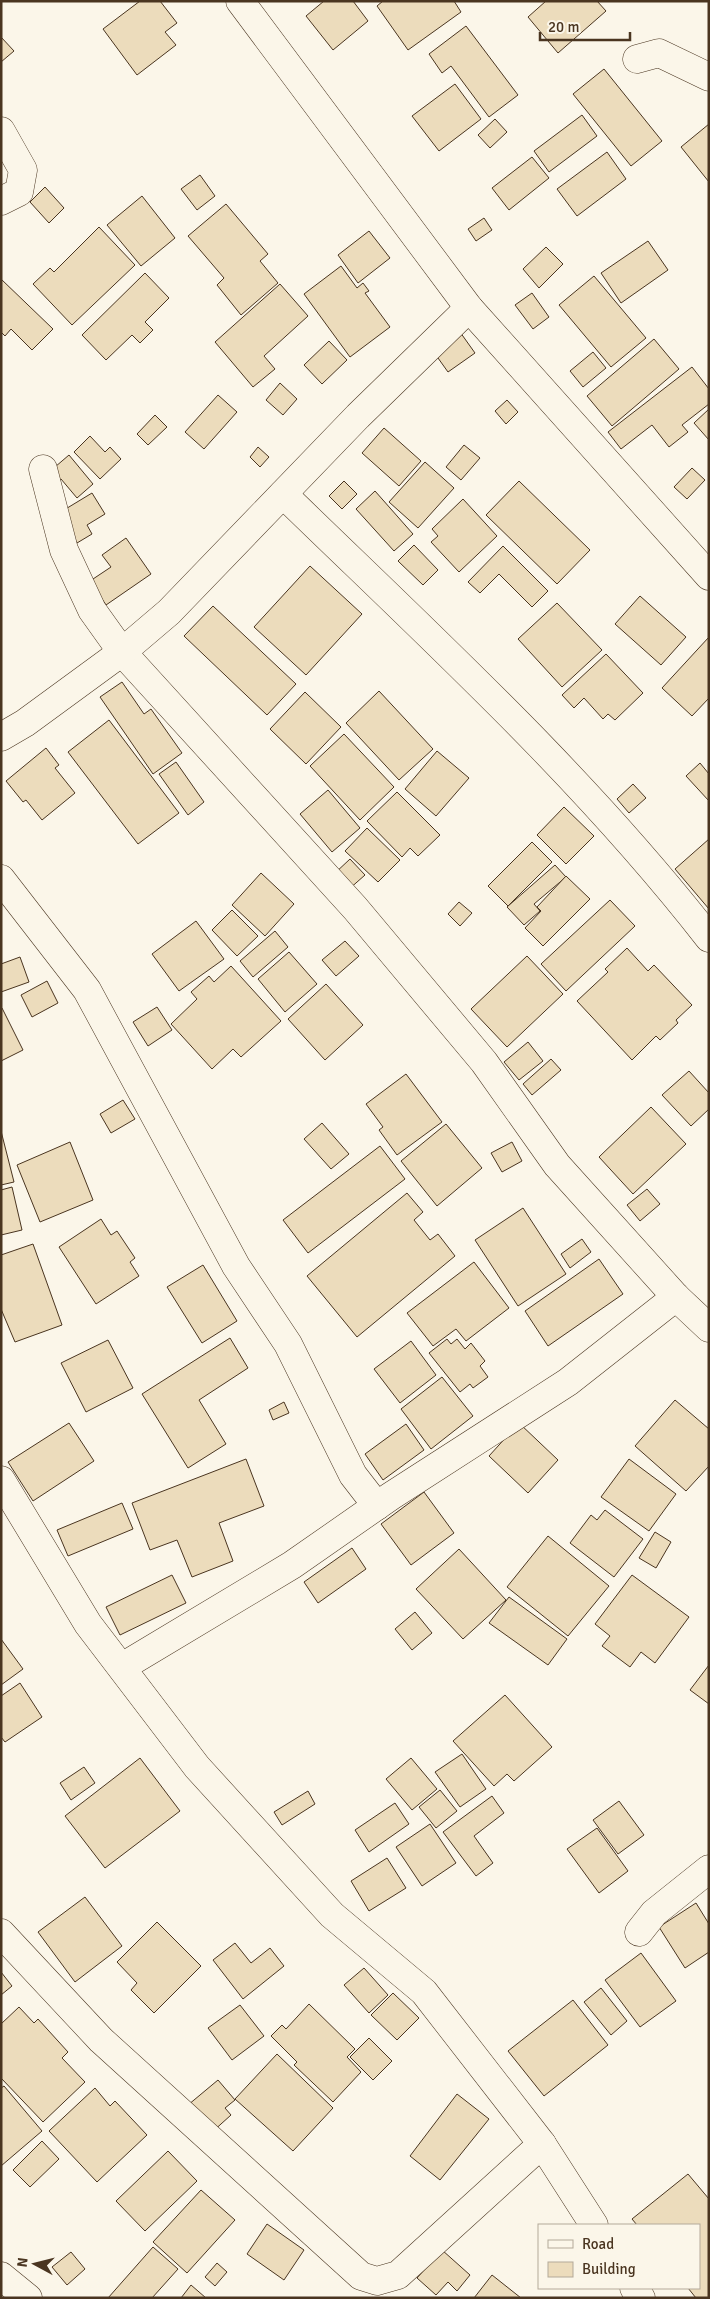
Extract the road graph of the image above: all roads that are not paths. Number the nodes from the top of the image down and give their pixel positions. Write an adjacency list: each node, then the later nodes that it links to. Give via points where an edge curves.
1 (240, 1): 6 (street)
2 (637, 59): 3 (street, via 660,52)
3 (709, 77)
4 (1, 131): 5 (street, via 22,170 19,192)
5 (1, 201)
6 (469, 308): 8 (street); 9 (street)
7 (42, 469): 10 (street, via 64,550 92,610)
8 (283, 494): 10 (street, via 169,612); 13 (street, via 550,754)
9 (709, 576)
10 (122, 652): 11 (street); 14 (street, via 355,908 484,1062 556,1165)
11 (1, 737)
12 (1, 879): 17 (street, via 87,990 236,1266 288,1344 353,1475)
13 (709, 938)
14 (676, 1297): 15 (street); 17 (street, via 568,1382)
15 (709, 1328)
16 (1, 1480): 18 (street, via 88,1624)
17 (377, 1506): 18 (street, via 292,1565)
18 (122, 1667): 22 (street, via 197,1767 332,1915 424,1992)
19 (709, 1869): 20 (street, via 654,1913)
20 (639, 1932)
21 (1, 1933): 22 (street, via 101,2040 361,2276 377,2281 398,2275)
22 (542, 2144): 23 (street)
23 (593, 2224)
24 (1, 2276): 25 (street)
25 (28, 2298)

